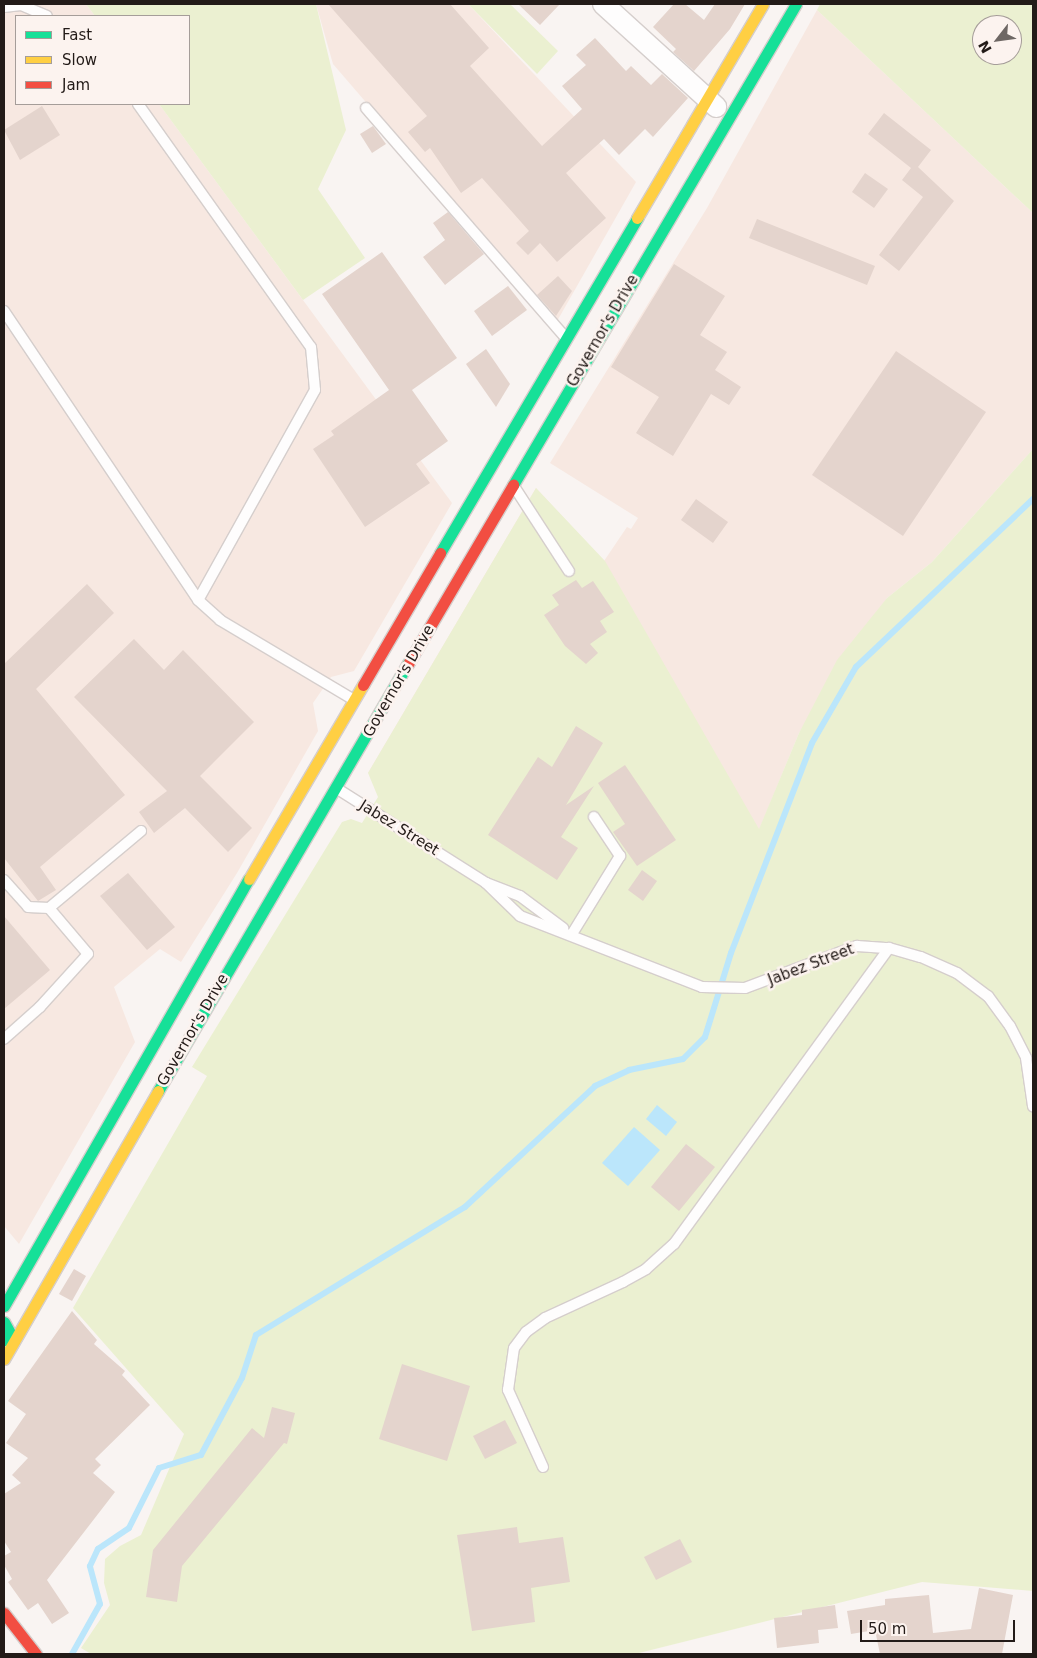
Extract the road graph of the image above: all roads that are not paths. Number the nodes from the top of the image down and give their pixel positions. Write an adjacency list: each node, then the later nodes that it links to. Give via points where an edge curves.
1 (603, 4): 6 (street)
2 (763, 4): 6 (main road, Governor's Drive)
3 (796, 4): 9 (main road, Governor's Drive)
4 (4, 7): 5 (lane, via 21,5)
5 (45, 15)
6 (707, 99): 9 (street); 11 (main road, Governor's Drive)
7 (139, 105): 14 (lane, via 311,347 315,390)
8 (366, 108): 11 (lane)
9 (728, 118): 12 (main road, Governor's Drive)
10 (4, 311): 14 (lane)
11 (566, 339): 15 (main road, Governor's Drive)
12 (513, 485): 13 (lane); 15 (main road, Governor's Drive)
13 (569, 571)
14 (198, 600): 15 (lane, via 220,620)
15 (367, 707): 16 (main road, Governor's Drive); 16 (main road, Governor's Drive)
16 (324, 780): 20 (lane, Jabez Street); 26 (main road, Governor's Drive); 28 (main road, Governor's Drive)
17 (594, 817): 22 (lane, via 620,856)
18 (141, 831): 21 (lane)
19 (4, 880): 21 (lane, via 28,907)
20 (486, 883): 22 (lane, Jabez Street, via 520,896); 22 (lane, Jabez Street, via 520,916)
21 (49, 908): 24 (lane, via 88,954 40,1007)
22 (572, 934): 23 (lane, Jabez Street, via 678,979 712,988 745,988 857,946)
23 (889, 948): 25 (lane, Jabez Street, via 921,957 957,973 988,996 1010,1026 1026,1058); 30 (lane, via 674,1244 646,1269 545,1318 526,1332 514,1348 508,1390)
24 (4, 1039)
25 (1033, 1106)
26 (4, 1306)
27 (4, 1322): 28 (main road)
28 (9, 1340): 29 (main road, Governor's Drive)
29 (4, 1359)
30 (543, 1467)
31 (4, 1613): 32 (main road)
32 (36, 1654)

